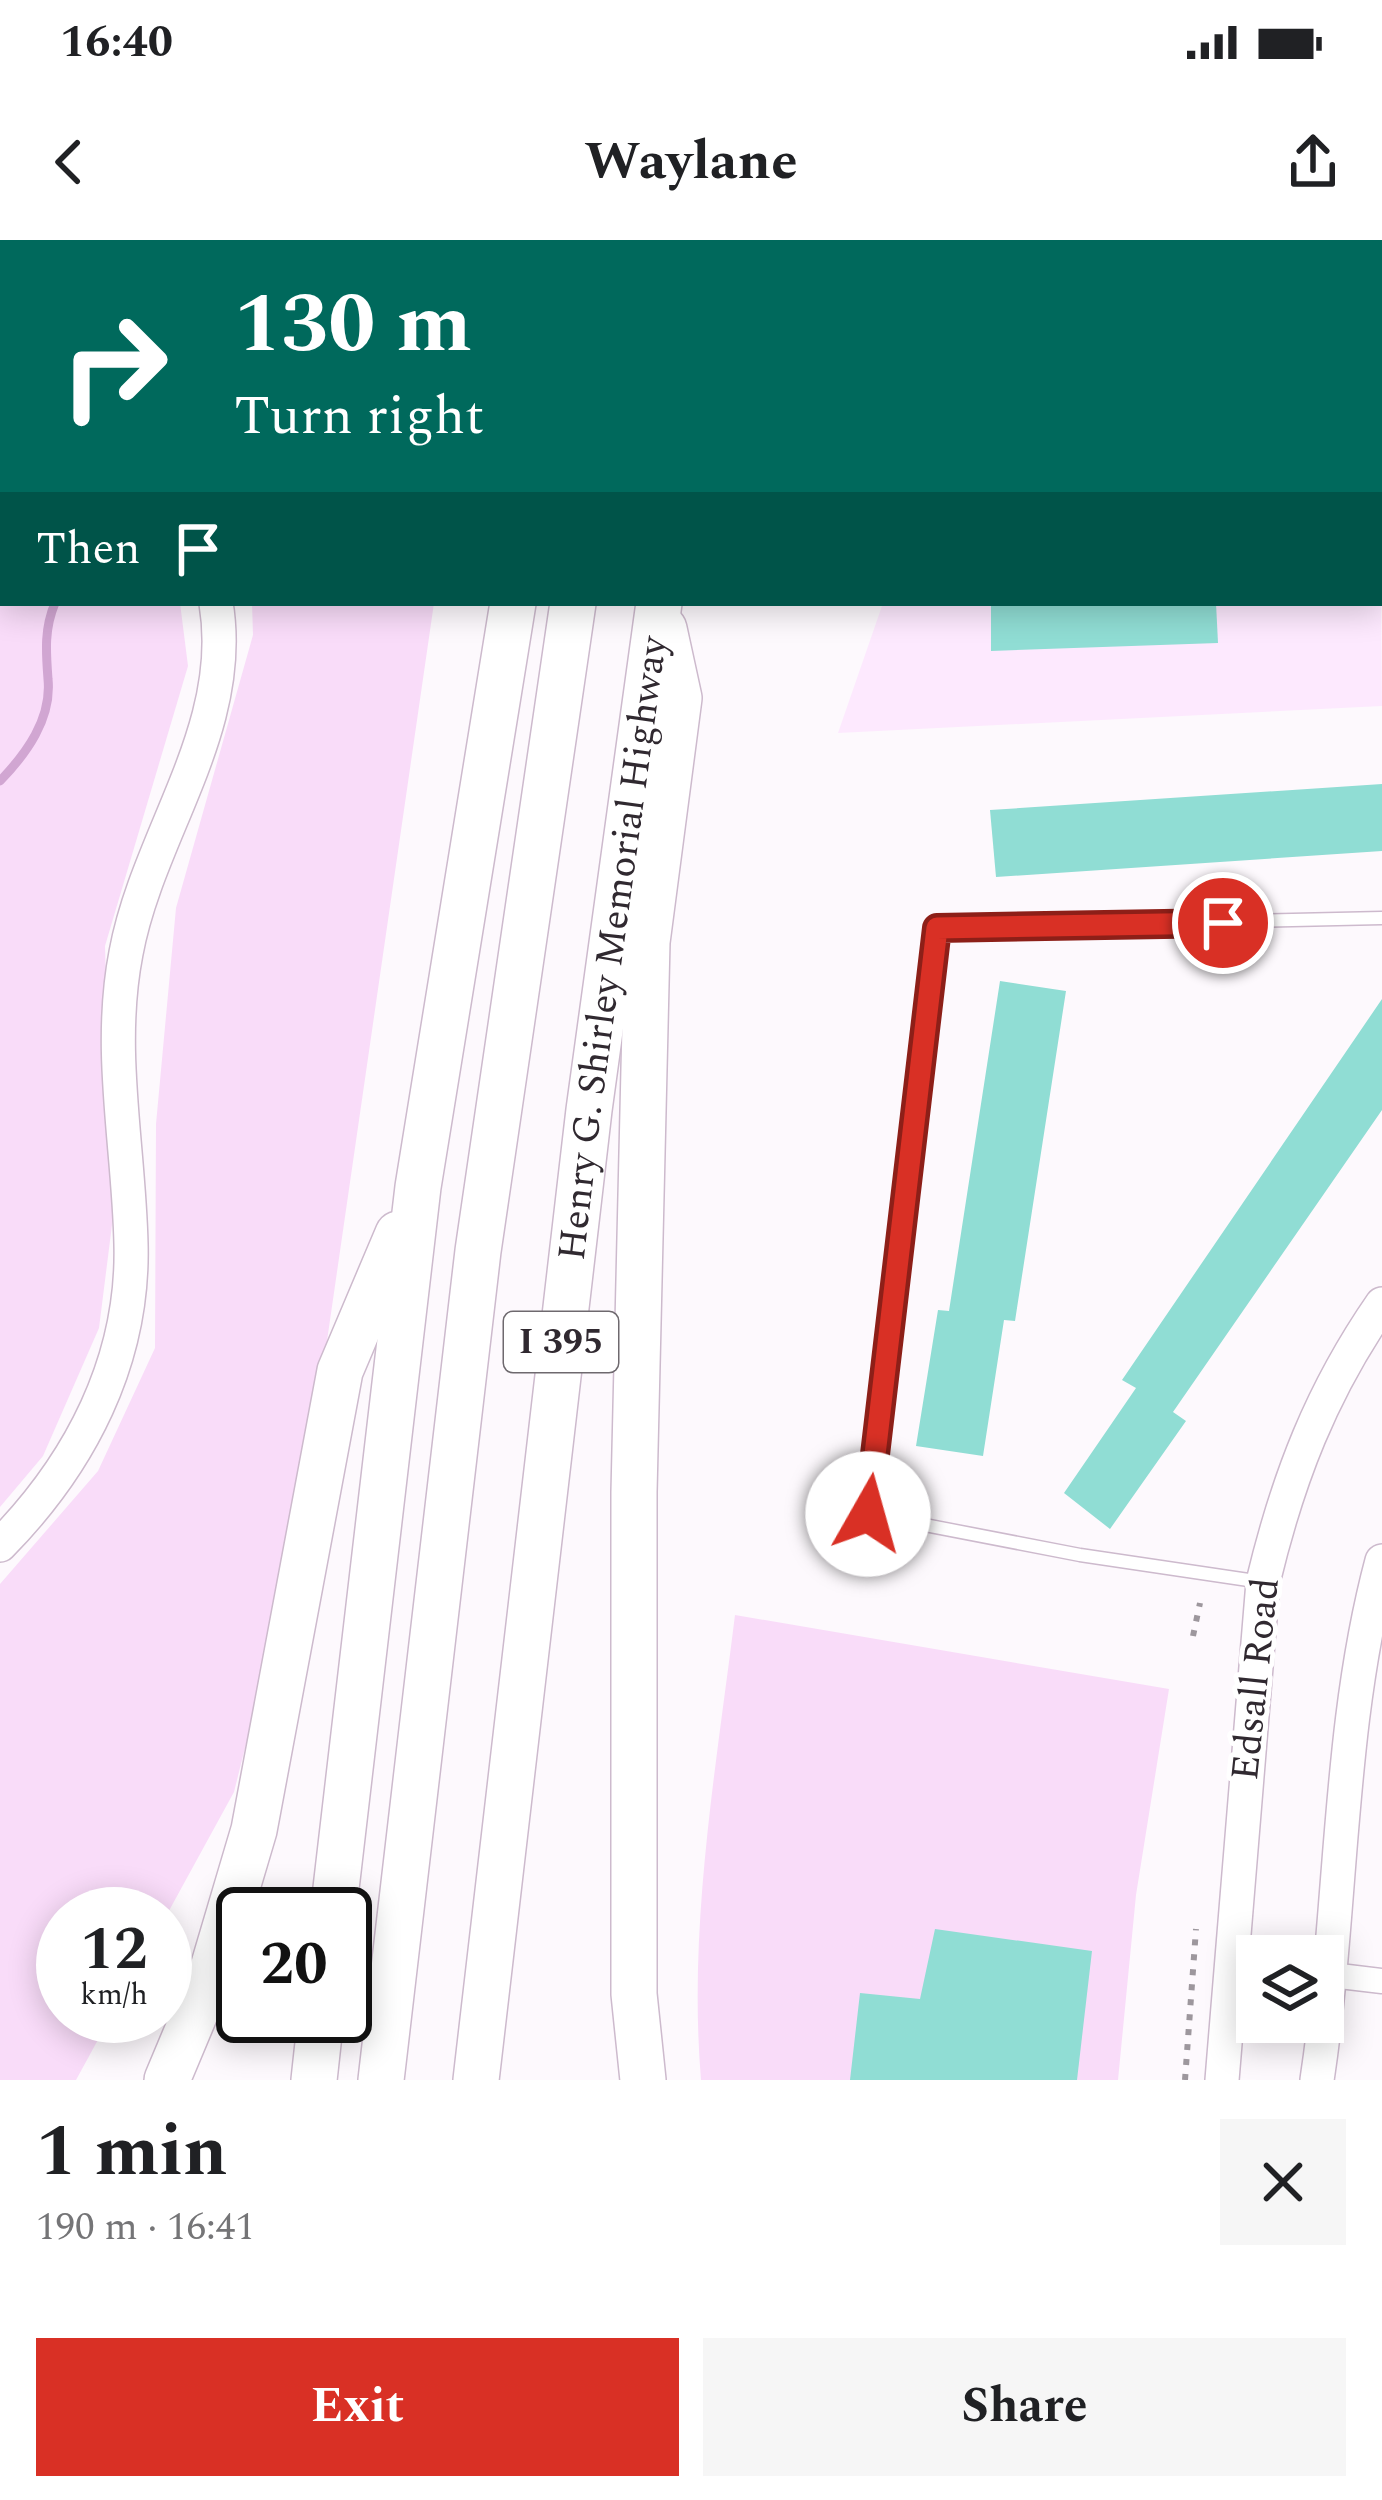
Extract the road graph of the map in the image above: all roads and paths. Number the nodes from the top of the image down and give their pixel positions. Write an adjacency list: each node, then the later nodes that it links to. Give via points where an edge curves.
1 (216, 606): 9 (main road, via 214,695 135,915 118,1010 131,1246 122,1332 82,1442)
2 (513, 606): 7 (highway)
3 (573, 606): 26 (highway, via 475,1274)
4 (658, 606): 20 (highway, via 679,698 647,942)
5 (658, 606): 27 (highway, Henry G. Shirley Memorial Highway / I 395, via 591,1090)
6 (1382, 918): 11 (lane, via 937,928 868,1514)
7 (418, 1187): 14 (highway); 24 (highway, via 340,1371 254,1831 212,1975)
8 (1382, 1304): 11 (main road, Edsall Road, via 1303,1448)
9 (0, 1545)
10 (1382, 1561): 17 (main road, via 1358,1684)
11 (1263, 1582): 16 (main road, Edsall Road)
12 (1200, 1603): 13 (path)
13 (1193, 1636)
14 (336, 1887)
15 (1196, 1929): 30 (path)
16 (1245, 1935)
17 (1331, 1935)
18 (1344, 1977): 19 (street)
19 (1382, 1982)
20 (634, 1994): 28 (highway); 29 (highway)
21 (1236, 2006): 31 (main road, Edsall Road)
22 (318, 2043): 25 (highway)
23 (1321, 2043): 32 (main road)
24 (167, 2080)
25 (314, 2080)
26 (381, 2080)
27 (476, 2080)
28 (624, 2080)
29 (643, 2080)
30 (1185, 2080)
31 (1222, 2080)
32 (1317, 2080)

